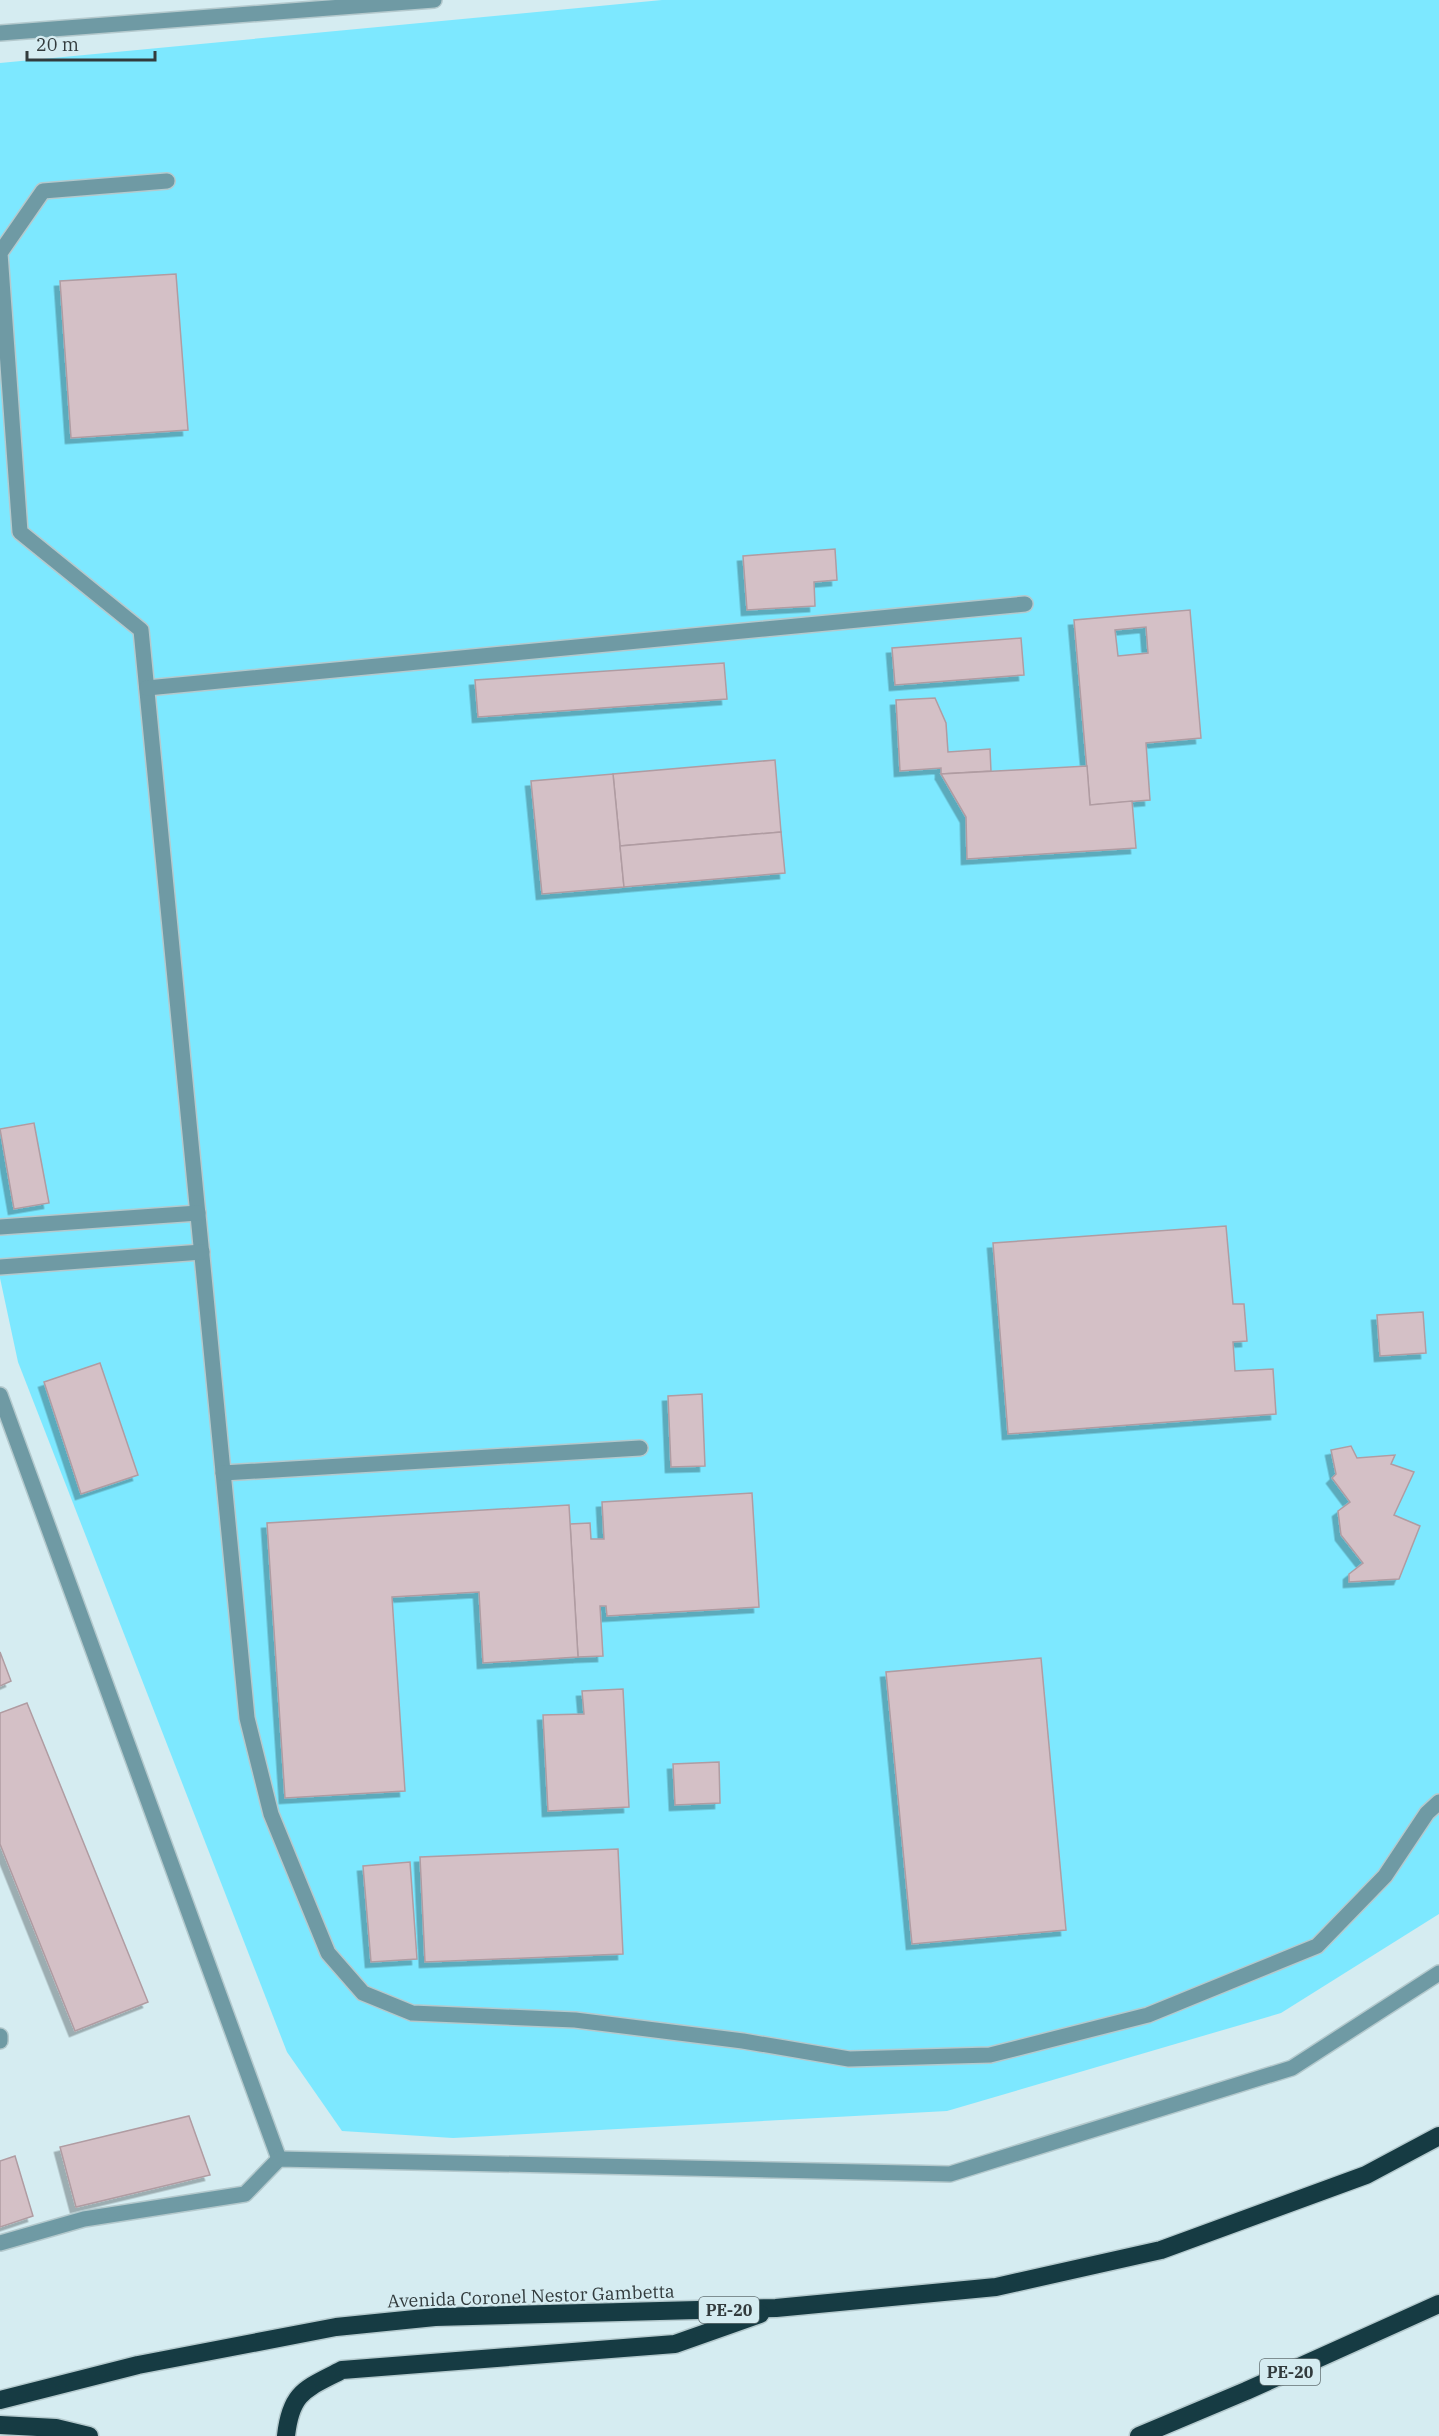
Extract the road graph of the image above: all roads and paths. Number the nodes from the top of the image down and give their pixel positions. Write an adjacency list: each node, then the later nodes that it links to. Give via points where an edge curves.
1 (434, 0): 2 (lane)
2 (0, 33)
3 (167, 181): 5 (lane, via 43,191 0,253 20,532 141,630)
4 (1025, 604): 5 (lane)
5 (147, 688): 6 (lane)
6 (198, 1212): 7 (lane); 8 (lane)
7 (0, 1227)
8 (202, 1252): 9 (lane); 12 (lane)
9 (0, 1267)
10 (0, 1395): 18 (lane)
11 (640, 1448): 12 (lane)
12 (223, 1473): 13 (lane, via 247,1718 271,1814 328,1953 363,1993 412,2013 576,2020 849,2059 990,2055 1148,2015 1317,1946 1385,1876 1427,1813)
13 (1439, 1802)
14 (1439, 1973): 18 (lane, via 1292,2068 950,2174)
15 (0, 2036): 16 (lane)
16 (0, 2042)
17 (1439, 2136): 21 (highway, Avenida Coronel Nestor Gambetta / PE-20, via 1366,2175 1150,2252 996,2287)
18 (279, 2158): 19 (lane, via 245,2194 84,2219)
19 (0, 2243)
20 (1439, 2304): 26 (highway, PE-20)
21 (776, 2308): 22 (highway, Avenida Coronel Nestor Gambetta / PE-20, via 435,2317 336,2326 138,2366); 25 (highway, via 675,2344 342,2370 300,2393)
22 (0, 2400)
23 (0, 2425): 24 (highway, via 56,2428)
24 (89, 2436)
25 (286, 2436)
26 (1139, 2436)

